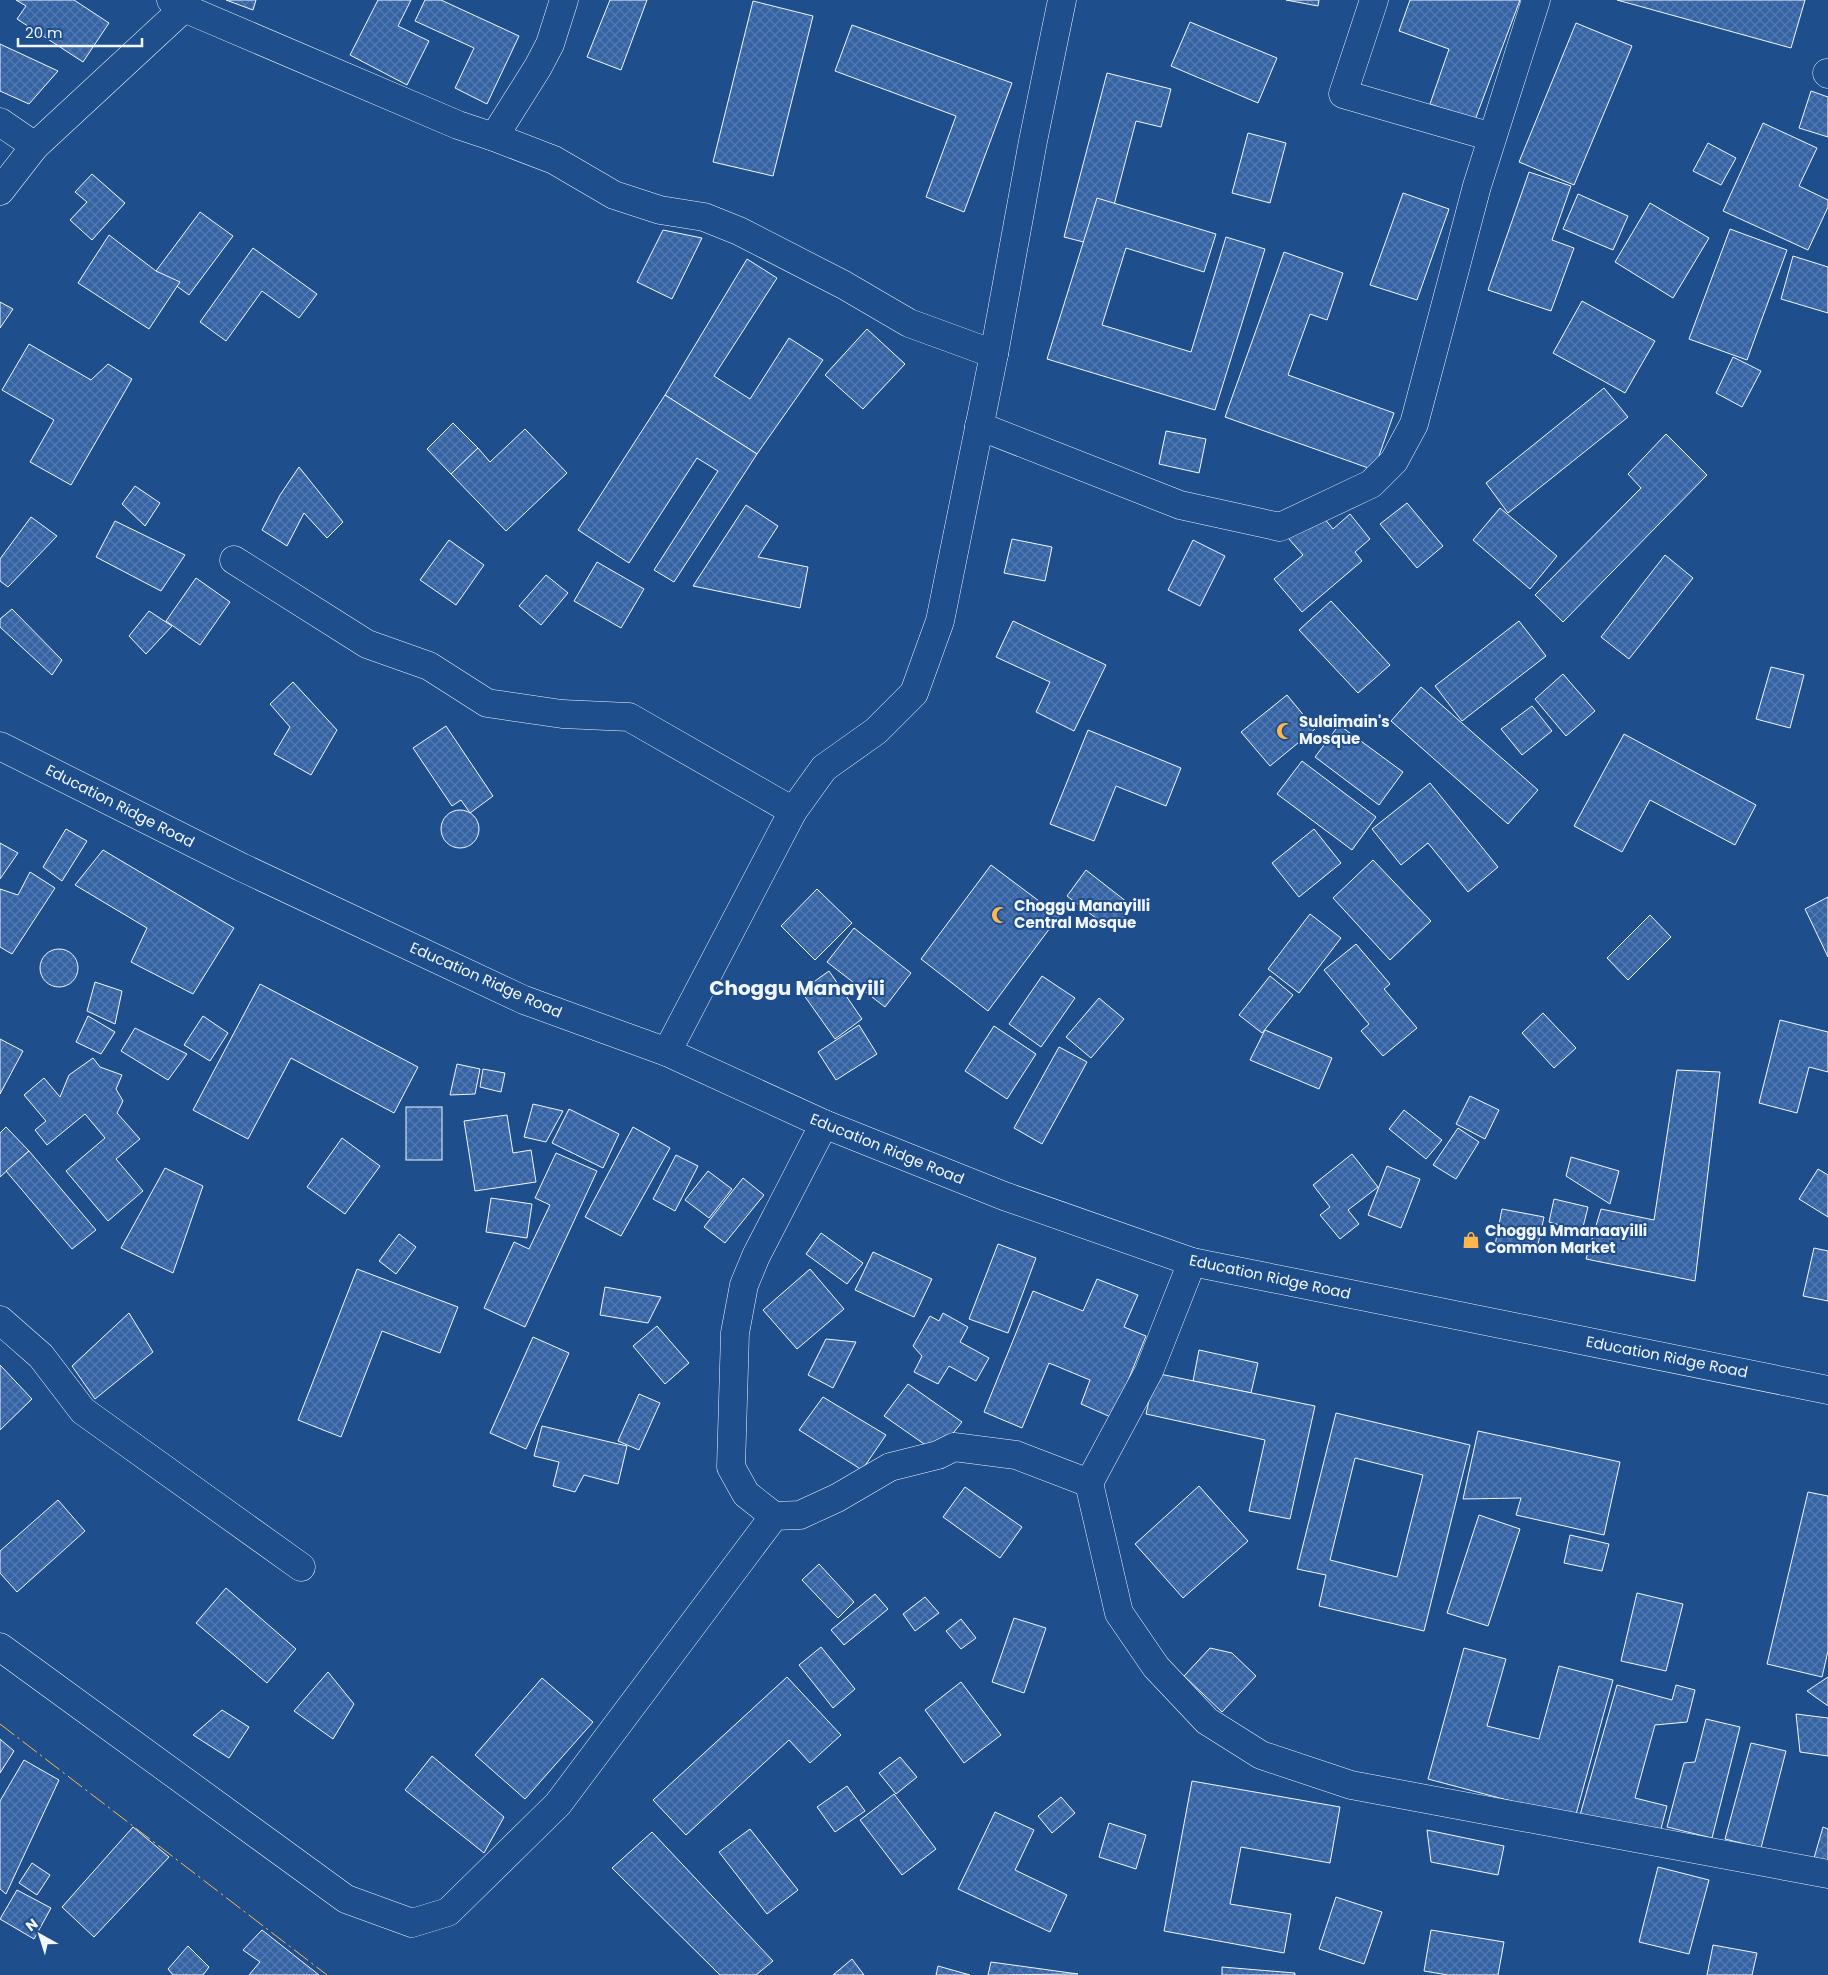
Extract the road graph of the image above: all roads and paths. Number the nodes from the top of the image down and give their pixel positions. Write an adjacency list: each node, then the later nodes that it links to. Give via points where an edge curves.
1 (564, 0): 8 (street, via 550,44)
2 (1062, 0): 11 (street)
3 (1374, 0): 7 (street, via 1343,94)
4 (1536, 0): 7 (street)
5 (181, 3): 8 (street); 9 (street)
6 (0, 122): 9 (street)
7 (1492, 137): 12 (street, via 1414,424 1394,461 1371,484 1280,527 1180,505)
8 (494, 138): 11 (street, via 554,160 614,195 660,210 704,217 739,231 909,323)
9 (35, 146): 10 (street)
10 (0, 191)
11 (994, 354): 12 (street)
12 (979, 426): 15 (street, via 940,621 914,693 876,731 824,768)
13 (234, 560): 15 (street, via 367,644 429,666 487,703 562,714 629,717)
14 (0, 746): 16 (street, Education Ridge Road, via 240,867 524,1000)
15 (793, 811): 16 (street)
16 (667, 1052): 17 (street, Education Ridge Road)
17 (824, 1124): 18 (street, Education Ridge Road, via 1004,1196); 22 (street, via 756,1256 744,1285 735,1333 731,1467 746,1494)
18 (1192, 1262): 20 (street, Education Ridge Road); 21 (street, via 1149,1371)
19 (0, 1320): 23 (street, via 41,1356 83,1411)
20 (1828, 1390)
21 (1089, 1483): 22 (street, via 1016,1455 954,1447 890,1467 800,1515); 25 (street, via 1119,1612 1156,1667 1207,1721 1260,1756 1351,1785)
22 (774, 1516): 24 (street, via 558,1804 448,1912 412,1923 346,1900)
23 (301, 1567)
24 (0, 1648)
25 (1828, 1874)

